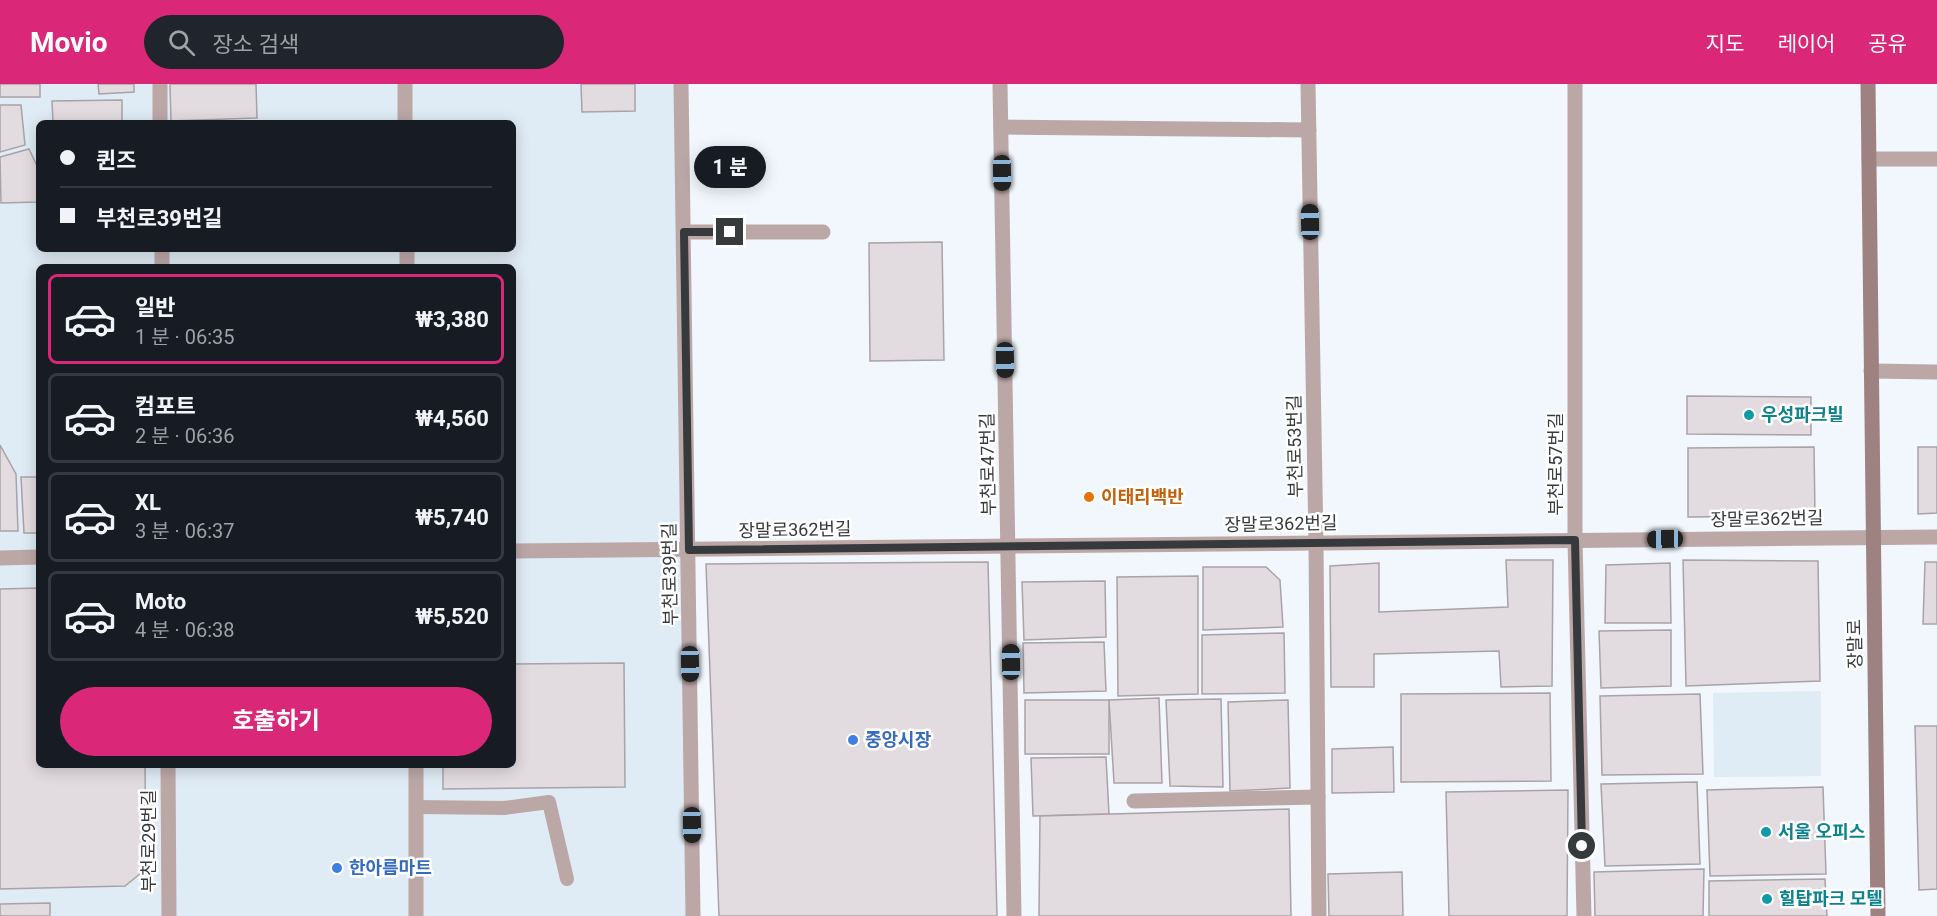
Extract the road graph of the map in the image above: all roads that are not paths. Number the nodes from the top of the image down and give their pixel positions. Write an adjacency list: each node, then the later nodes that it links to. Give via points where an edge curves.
1 (160, 84): 8 (street)
2 (405, 84): 9 (street)
3 (681, 84): 14 (street, 부천로39번길)
4 (1000, 84): 10 (street, 부천로47번길)
5 (1308, 84): 11 (street, 부천로53번길)
6 (1575, 84): 20 (street, 부천로57번길)
7 (1868, 84): 12 (street, 장말로)
8 (160, 120)
9 (405, 120)
10 (1001, 127): 11 (street); 22 (street, 부천로47번길)
11 (1309, 130): 21 (street, 부천로53번길)
12 (1869, 159): 13 (street); 16 (street, 장말로)
13 (1937, 159)
14 (684, 232): 15 (street); 23 (street, 부천로39번길)
15 (823, 232)
16 (1871, 371): 17 (street); 18 (street, 장말로)
17 (1937, 372)
18 (1874, 537): 19 (street, 장말로362번길); 20 (street, 장말로362번길); 39 (street, 장말로)
19 (1937, 537)
20 (1575, 540): 21 (street, 장말로362번길); 38 (street, 부천로57번길)
21 (1316, 543): 22 (street, 장말로362번길); 29 (street, 부천로53번길)
22 (1009, 547): 23 (street, 장말로362번길); 36 (street, 부천로47번길)
23 (689, 550): 24 (street, 장말로362번길); 35 (street, 부천로39번길)
24 (516, 551)
25 (36, 557): 26 (street)
26 (0, 558)
27 (168, 768): 33 (street, 부천로29번길)
28 (416, 768): 31 (street)
29 (1318, 797): 30 (street); 37 (street, 부천로53번길)
30 (1134, 801)
31 (417, 807): 32 (lane, via 504,808 549,802); 34 (street)
32 (567, 879)
33 (169, 916)
34 (416, 916)
35 (693, 916)
36 (1014, 916)
37 (1319, 916)
38 (1584, 916)
39 (1878, 916)

